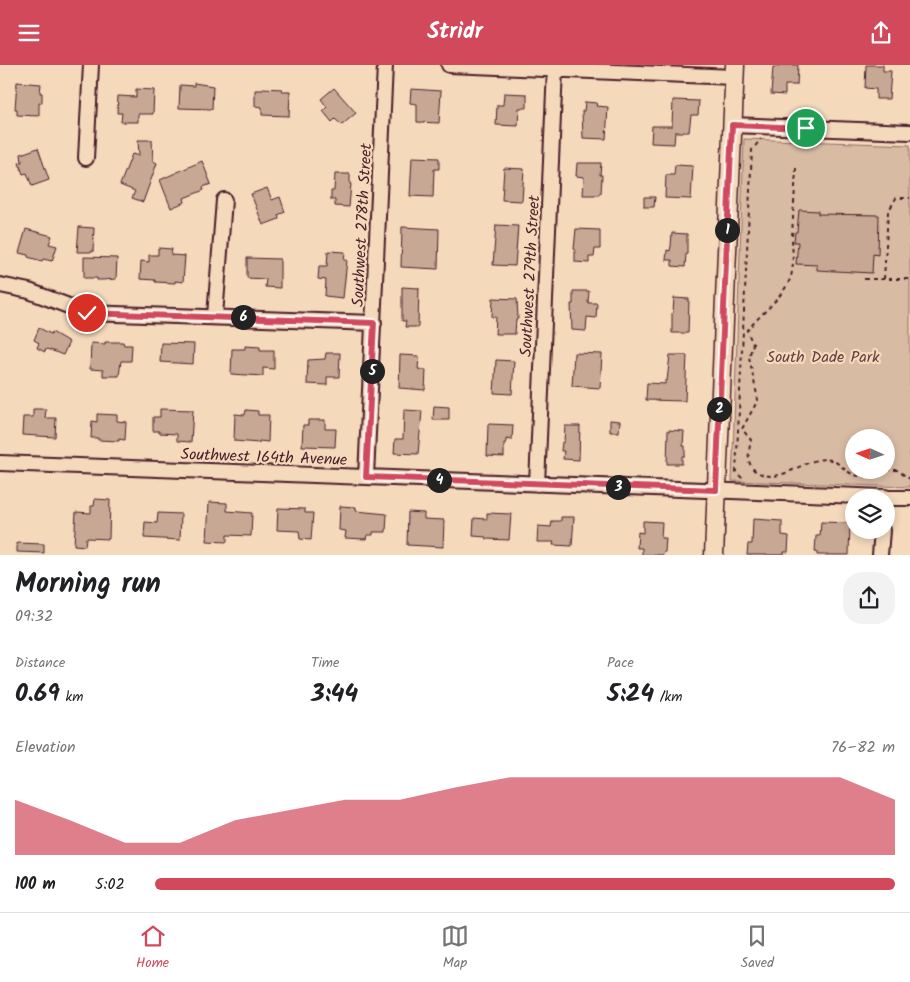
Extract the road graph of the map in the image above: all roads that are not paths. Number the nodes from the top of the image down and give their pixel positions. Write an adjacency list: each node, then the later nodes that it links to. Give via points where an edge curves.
1 (90, 65): 8 (street)
2 (385, 65): 12 (street, Southwest 278th Street)
3 (449, 65): 4 (street)
4 (555, 69): 5 (street); 15 (street, Southwest 279th Street)
5 (734, 71): 6 (street)
6 (732, 125): 7 (street); 16 (street)
7 (910, 131)
8 (86, 158)
9 (224, 200): 11 (street)
10 (0, 285): 11 (street, via 29,291 87,313)
11 (215, 316): 12 (street)
12 (374, 323): 14 (street, Southwest 278th Street)
13 (0, 463): 14 (street, Southwest 164th Avenue)
14 (366, 477): 15 (street, Southwest 164th Avenue)
15 (537, 484): 16 (street, Southwest 164th Avenue)
16 (716, 490): 17 (street, Southwest 164th Avenue); 21 (street)
17 (845, 495)
18 (895, 498): 19 (street, Southwest 164th Avenue)
19 (910, 499)
20 (881, 539): 22 (street)
21 (714, 555)
22 (880, 555)

